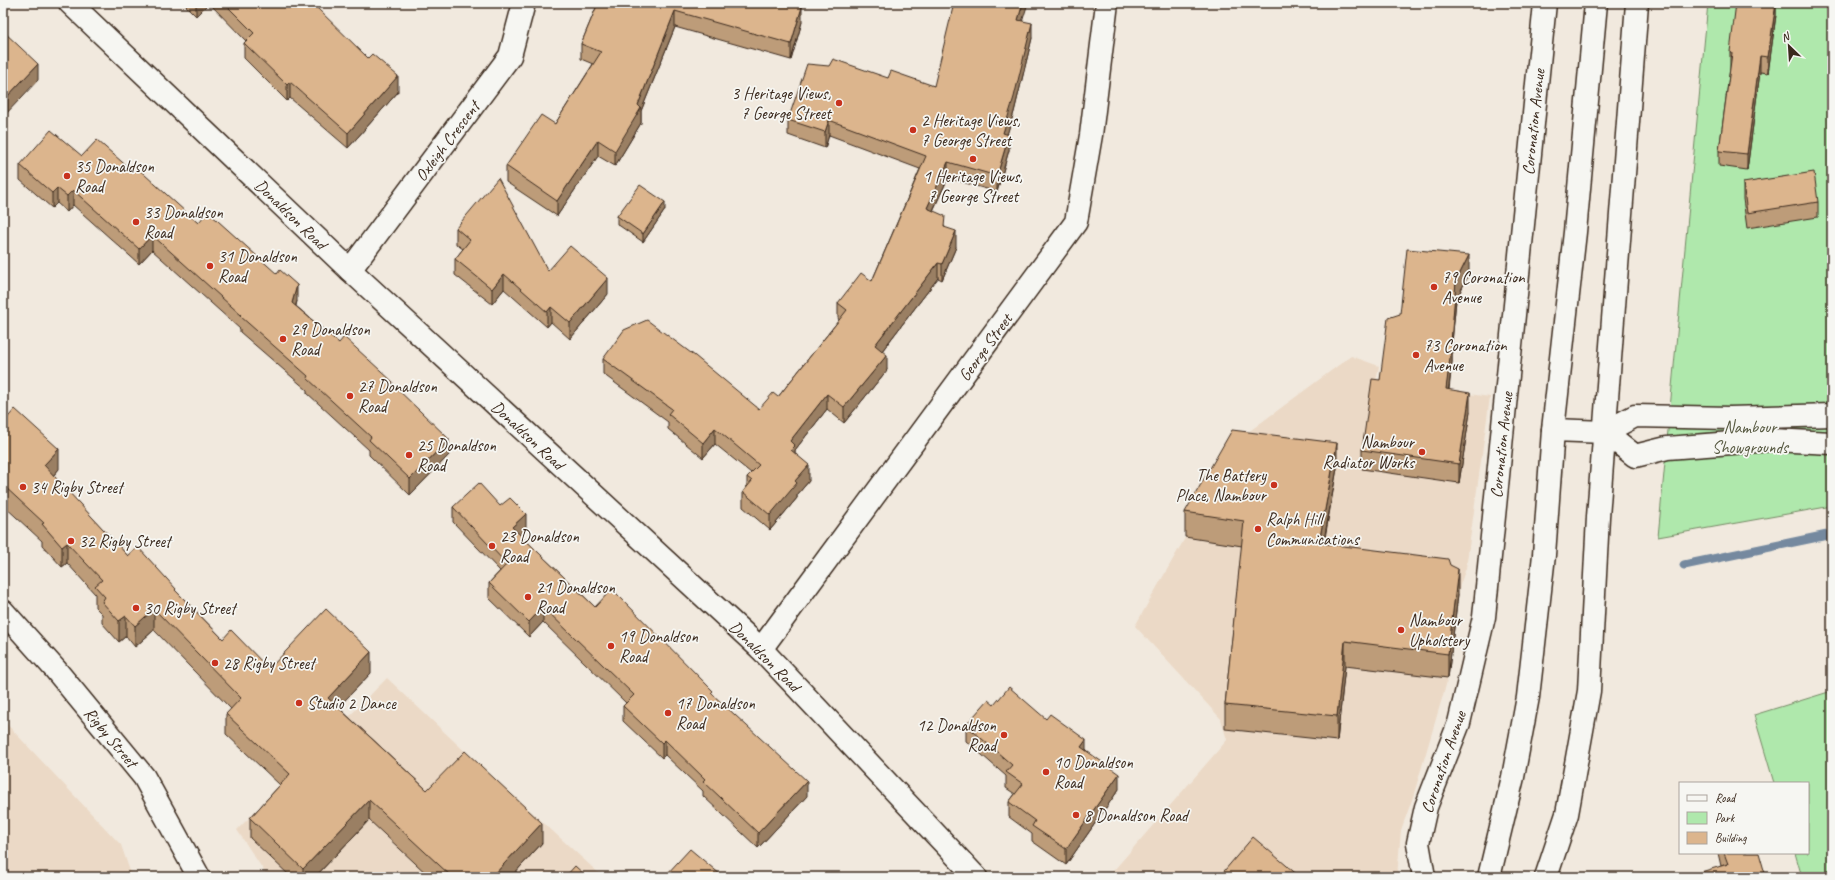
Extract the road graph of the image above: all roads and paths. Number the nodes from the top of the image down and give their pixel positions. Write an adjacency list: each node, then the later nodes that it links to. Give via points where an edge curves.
1 (70, 3): 7 (street, Donaldson Road)
2 (524, 3): 7 (street, Oxleigh Crescent, via 510,56)
3 (1107, 3): 13 (street, George Street, via 1091,135 1076,222)
4 (1545, 3): 16 (street, Coronation Avenue, via 1484,617 1459,723 1426,807 1418,844)
5 (1596, 3): 9 (street, via 1575,232)
6 (1637, 3): 10 (street)
7 (350, 270): 13 (street, Donaldson Road)
8 (1832, 415): 10 (street, via 1730,418 1635,416)
9 (1553, 430): 10 (street); 17 (street, via 1544,555 1528,697 1513,777)
10 (1605, 432): 11 (street, via 1635,456 1667,448 1771,440); 18 (street, via 1589,691 1566,814)
11 (1832, 443)
12 (3, 611): 14 (street, Rigby Street, via 55,669 144,777)
13 (761, 649): 15 (street, Donaldson Road)
14 (199, 877)
15 (976, 877)
16 (1424, 877)
17 (1489, 877)
18 (1546, 877)

